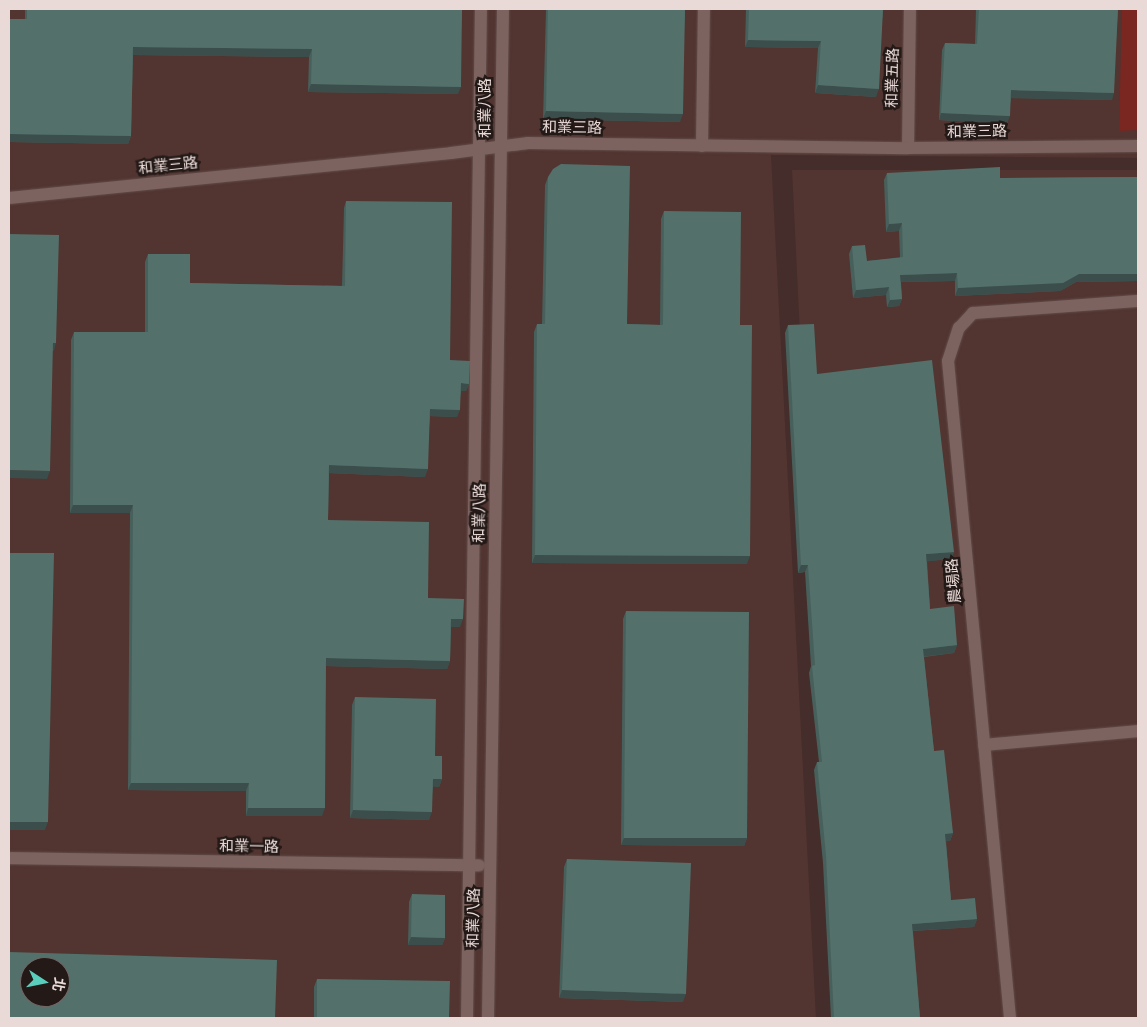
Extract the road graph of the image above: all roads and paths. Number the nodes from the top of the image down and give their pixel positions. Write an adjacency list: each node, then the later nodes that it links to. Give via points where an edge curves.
1 (481, 9): 9 (street, 和業八路)
2 (503, 9): 5 (street, 和業八路)
3 (704, 9): 6 (street)
4 (910, 9): 8 (street, 和業五路)
5 (501, 146): 6 (street, 和業三路, via 528,143); 9 (street, 和業三路); 16 (street, 和業八路)
6 (702, 146): 8 (street, 和業三路)
7 (1138, 146): 8 (street, 和業三路)
8 (908, 148)
9 (478, 150): 10 (street, 和業三路); 15 (street, 和業八路)
10 (9, 198)
11 (1138, 300): 13 (street, 農場路, via 973,313 959,328 948,361)
12 (1138, 731): 13 (street)
13 (984, 745): 19 (street, 農場路)
14 (9, 858): 15 (street, 和業一路)
15 (471, 865): 16 (street, 和業一路); 17 (street, 和業八路)
16 (490, 866): 18 (street, 和業八路)
17 (467, 1018)
18 (488, 1018)
19 (1010, 1018)

